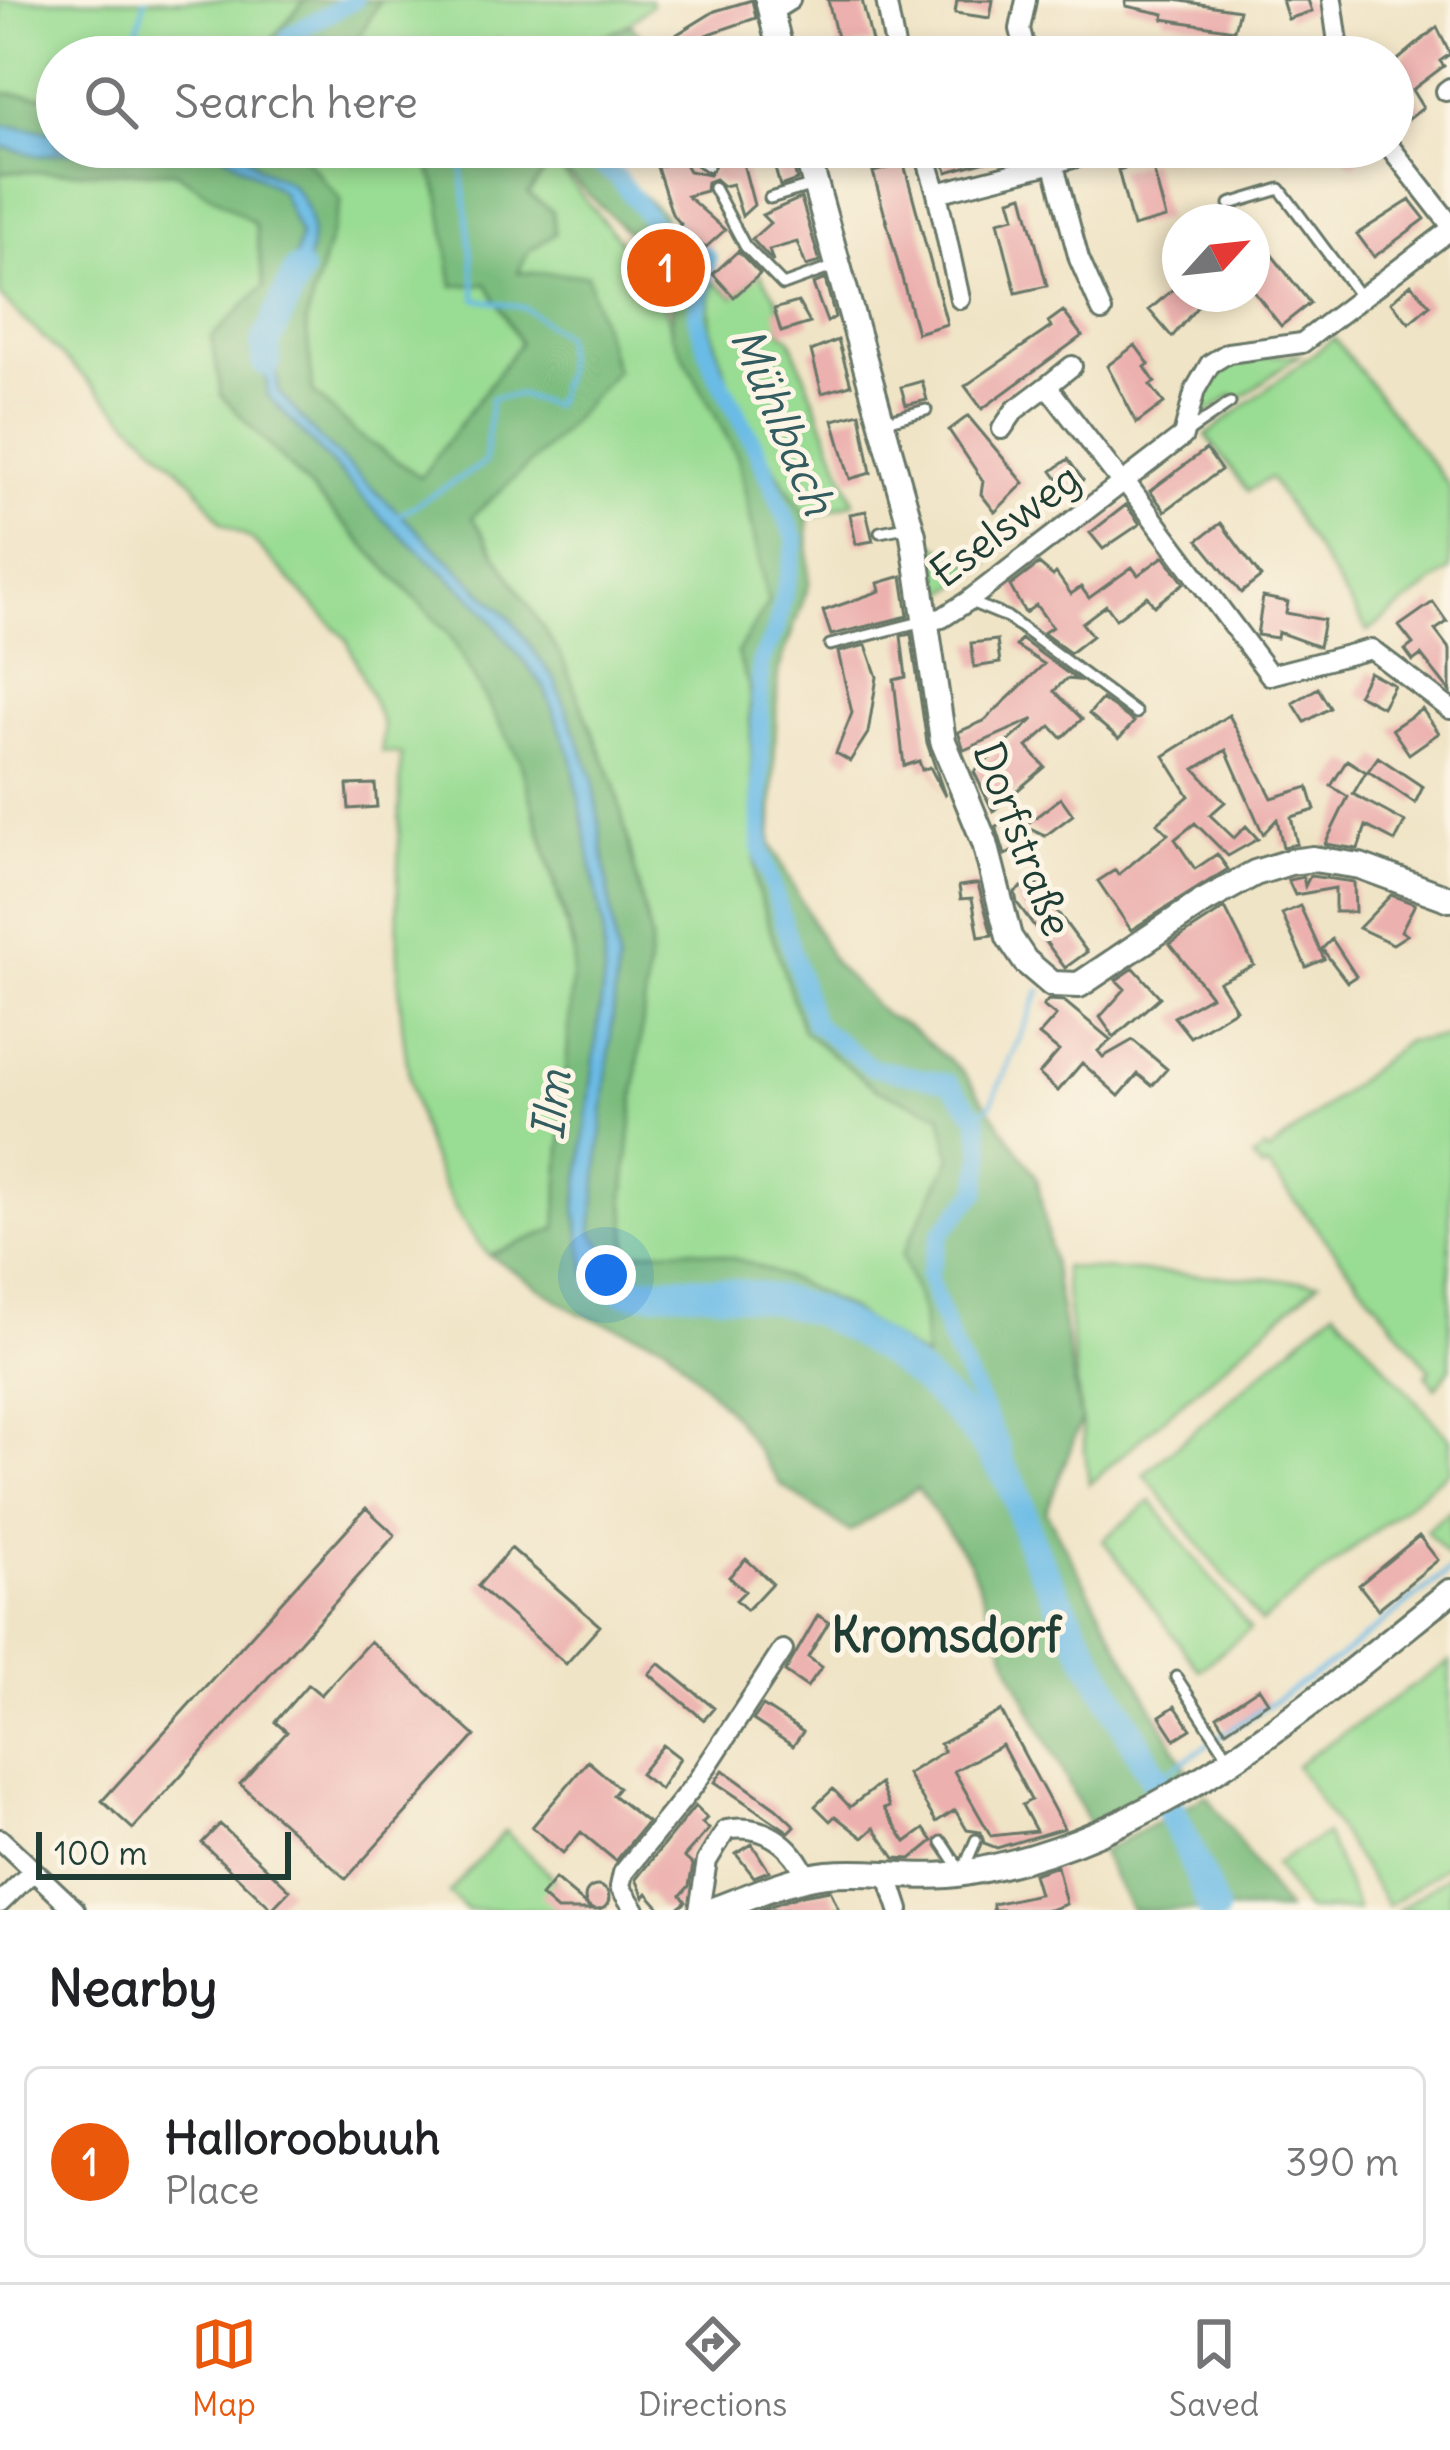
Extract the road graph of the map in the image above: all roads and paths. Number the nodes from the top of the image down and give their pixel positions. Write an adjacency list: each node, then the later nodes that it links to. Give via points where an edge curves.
1 (886, 0): 6 (street)
2 (1027, 0): 7 (street)
3 (1332, 0): 8 (street)
4 (776, 4): 5 (street)
5 (780, 36)
6 (893, 36)
7 (1022, 36)
8 (1337, 36)
9 (811, 168): 14 (street, Dorfstraße)
10 (929, 168): 16 (street)
11 (1014, 168): 16 (street)
12 (1054, 168): 23 (street)
13 (1406, 168): 19 (street)
14 (816, 185): 17 (lane); 20 (street, Dorfstraße)
15 (714, 188): 20 (lane, via 745,246 783,285)
16 (937, 193): 21 (street)
17 (770, 198)
18 (1230, 204): 22 (lane, via 1280,189)
19 (1450, 227): 22 (street)
20 (838, 265): 28 (street, Dorfstraße)
21 (960, 298)
22 (1362, 298): 30 (street, via 1302,344 1228,353 1210,364)
23 (1102, 311)
24 (1072, 366): 25 (street, Eselsweg)
25 (1047, 386): 29 (street, Eselsweg); 31 (street, Eselsweg)
26 (1230, 404): 30 (lane)
27 (926, 410): 28 (lane)
28 (882, 422): 32 (street, Dorfstraße)
29 (1002, 429)
30 (1183, 436): 31 (street, Eselsweg)
31 (1122, 481): 34 (street, Eselsweg); 37 (street, via 1270,675 1371,649)
32 (911, 526): 33 (lane); 35 (street, Dorfstraße)
33 (880, 532)
34 (968, 601): 35 (street, Eselsweg); 38 (lane, via 1007,617)
35 (930, 620): 36 (lane); 39 (street, Dorfstraße, via 943,742 986,843 1009,937 1052,984 1101,975 1202,903 1290,862 1360,866)
36 (830, 645)
37 (1450, 709)
38 (1136, 712)
39 (1450, 899)
40 (1450, 1592): 43 (street)
41 (783, 1650): 53 (street, via 695,1784 623,1874 620,1887)
42 (1176, 1677): 43 (lane)
43 (1227, 1756): 48 (street, via 1142,1817)
44 (0, 1839): 47 (street)
45 (976, 1840): 48 (lane)
46 (942, 1842): 48 (lane)
47 (32, 1872): 51 (street); 52 (street)
48 (962, 1874): 49 (street)
49 (888, 1876): 50 (street); 56 (street)
50 (808, 1878): 54 (street, via 772,1835 748,1826 726,1830 707,1861); 55 (street)
51 (0, 1903)
52 (75, 1910)
53 (635, 1910)
54 (699, 1910)
55 (713, 1910)
56 (899, 1910)

